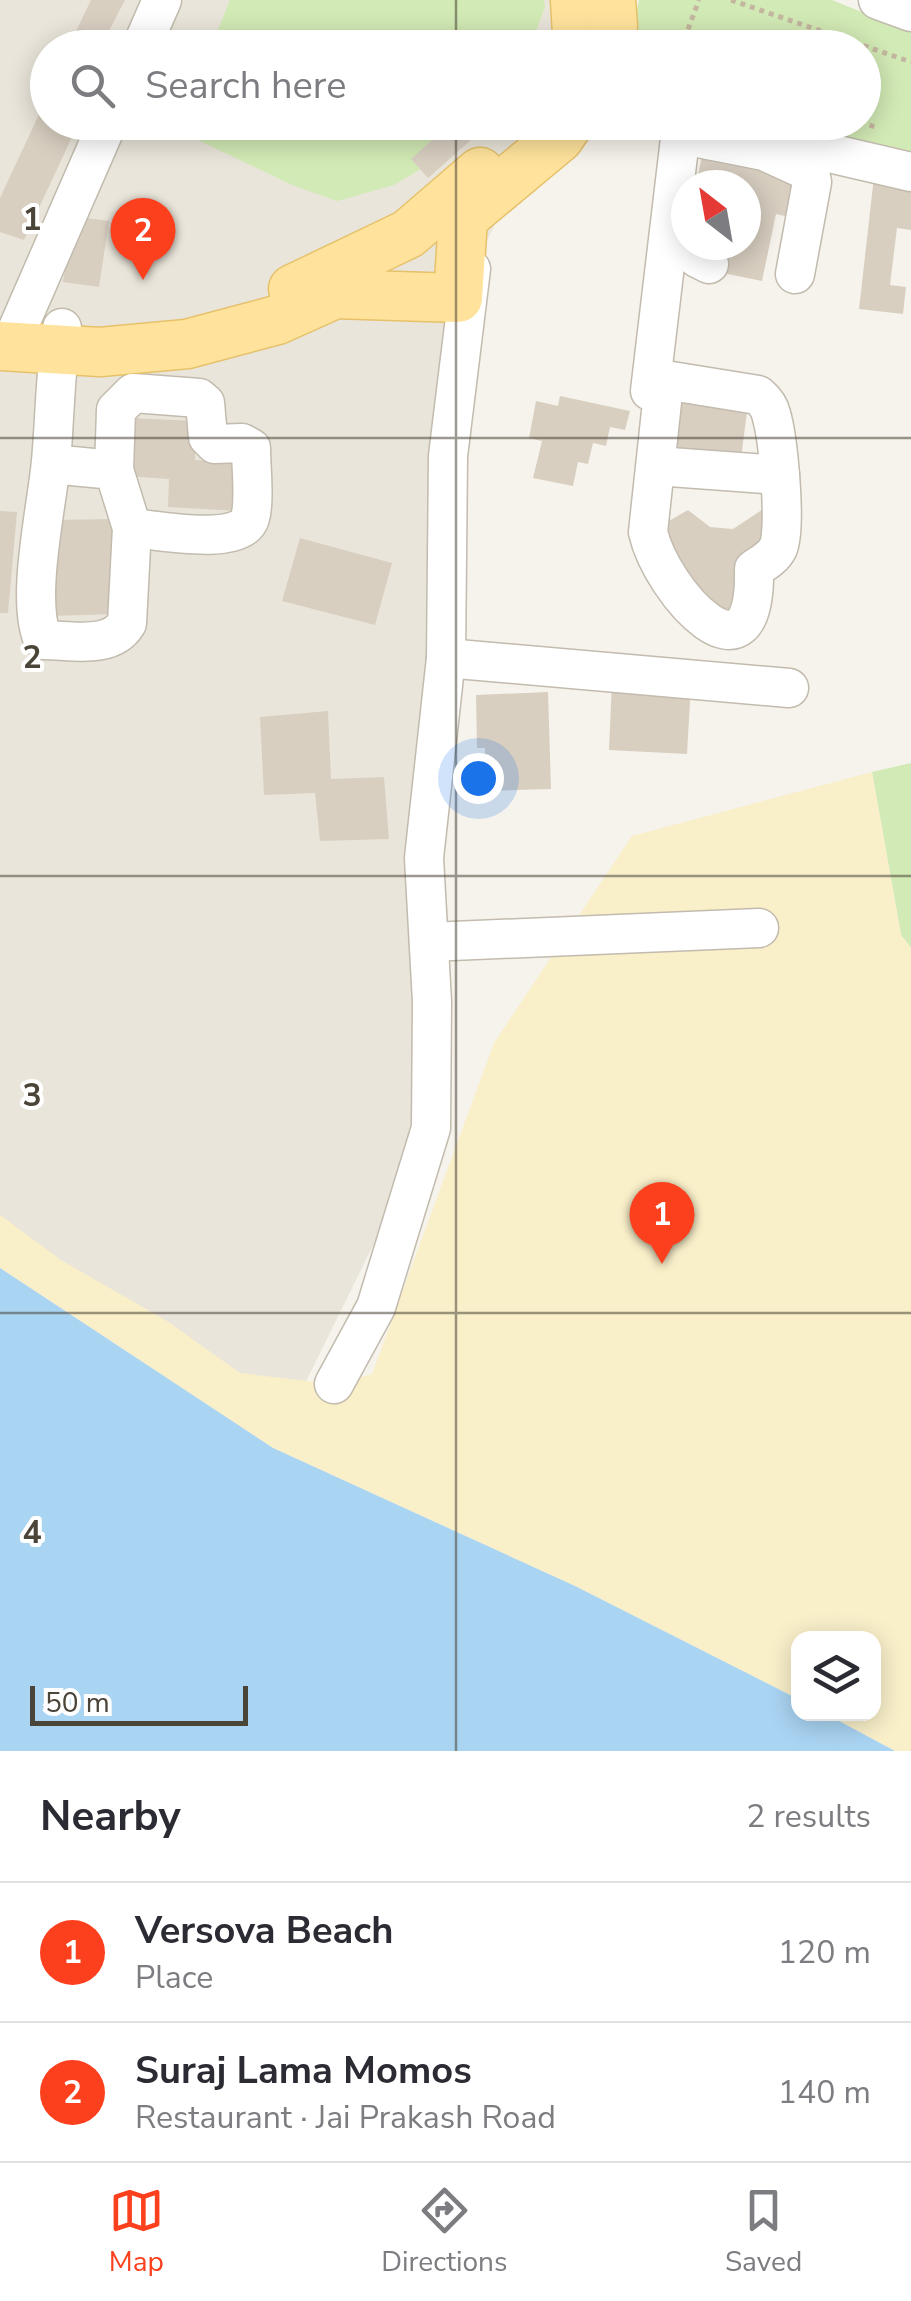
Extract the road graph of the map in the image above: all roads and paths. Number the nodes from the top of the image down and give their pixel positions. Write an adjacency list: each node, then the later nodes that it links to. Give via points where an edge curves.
1 (162, 0): 8 (street)
2 (575, 0): 9 (main road)
3 (612, 0): 10 (main road)
4 (699, 0): 11 (path)
5 (731, 0): 12 (path)
6 (878, 0): 7 (street)
7 (911, 12)
8 (149, 30)
9 (577, 30)
10 (612, 30)
11 (688, 30)
12 (818, 30)
13 (881, 52): 14 (path)
14 (911, 62)
15 (101, 140): 27 (street)
16 (518, 140): 24 (main road)
17 (556, 140): 24 (main road)
18 (694, 140): 28 (street, via 650,391)
19 (695, 140): 22 (street)
20 (734, 140): 26 (street, via 810,172)
21 (761, 140): 23 (street)
22 (693, 170)
23 (911, 172)
24 (458, 206): 27 (main road, via 275,298 181,321); 27 (main road, via 458,298 335,294 277,320 187,344 100,352); 34 (street, via 472,258 448,456)
25 (692, 260): 28 (street)
26 (795, 274)
27 (26, 337): 29 (street)
28 (664, 387): 30 (street); 32 (street, via 758,394 772,415)
29 (51, 464): 31 (street); 33 (street, via 40,534 36,626 43,640 108,640 120,634)
30 (656, 466): 32 (street); 32 (street, via 648,532 654,555 713,628 735,629 747,621 754,569 780,543)
31 (114, 470): 33 (street); 33 (street, via 116,410 133,393 199,398 215,444 251,448 250,519 242,528 228,536)
32 (780, 474)
33 (132, 528)
34 (446, 658): 35 (street); 37 (street, via 424,858)
35 (790, 688)
36 (759, 928): 37 (street)
37 (428, 942): 38 (street, via 431,1128 376,1306)
38 (334, 1384)

